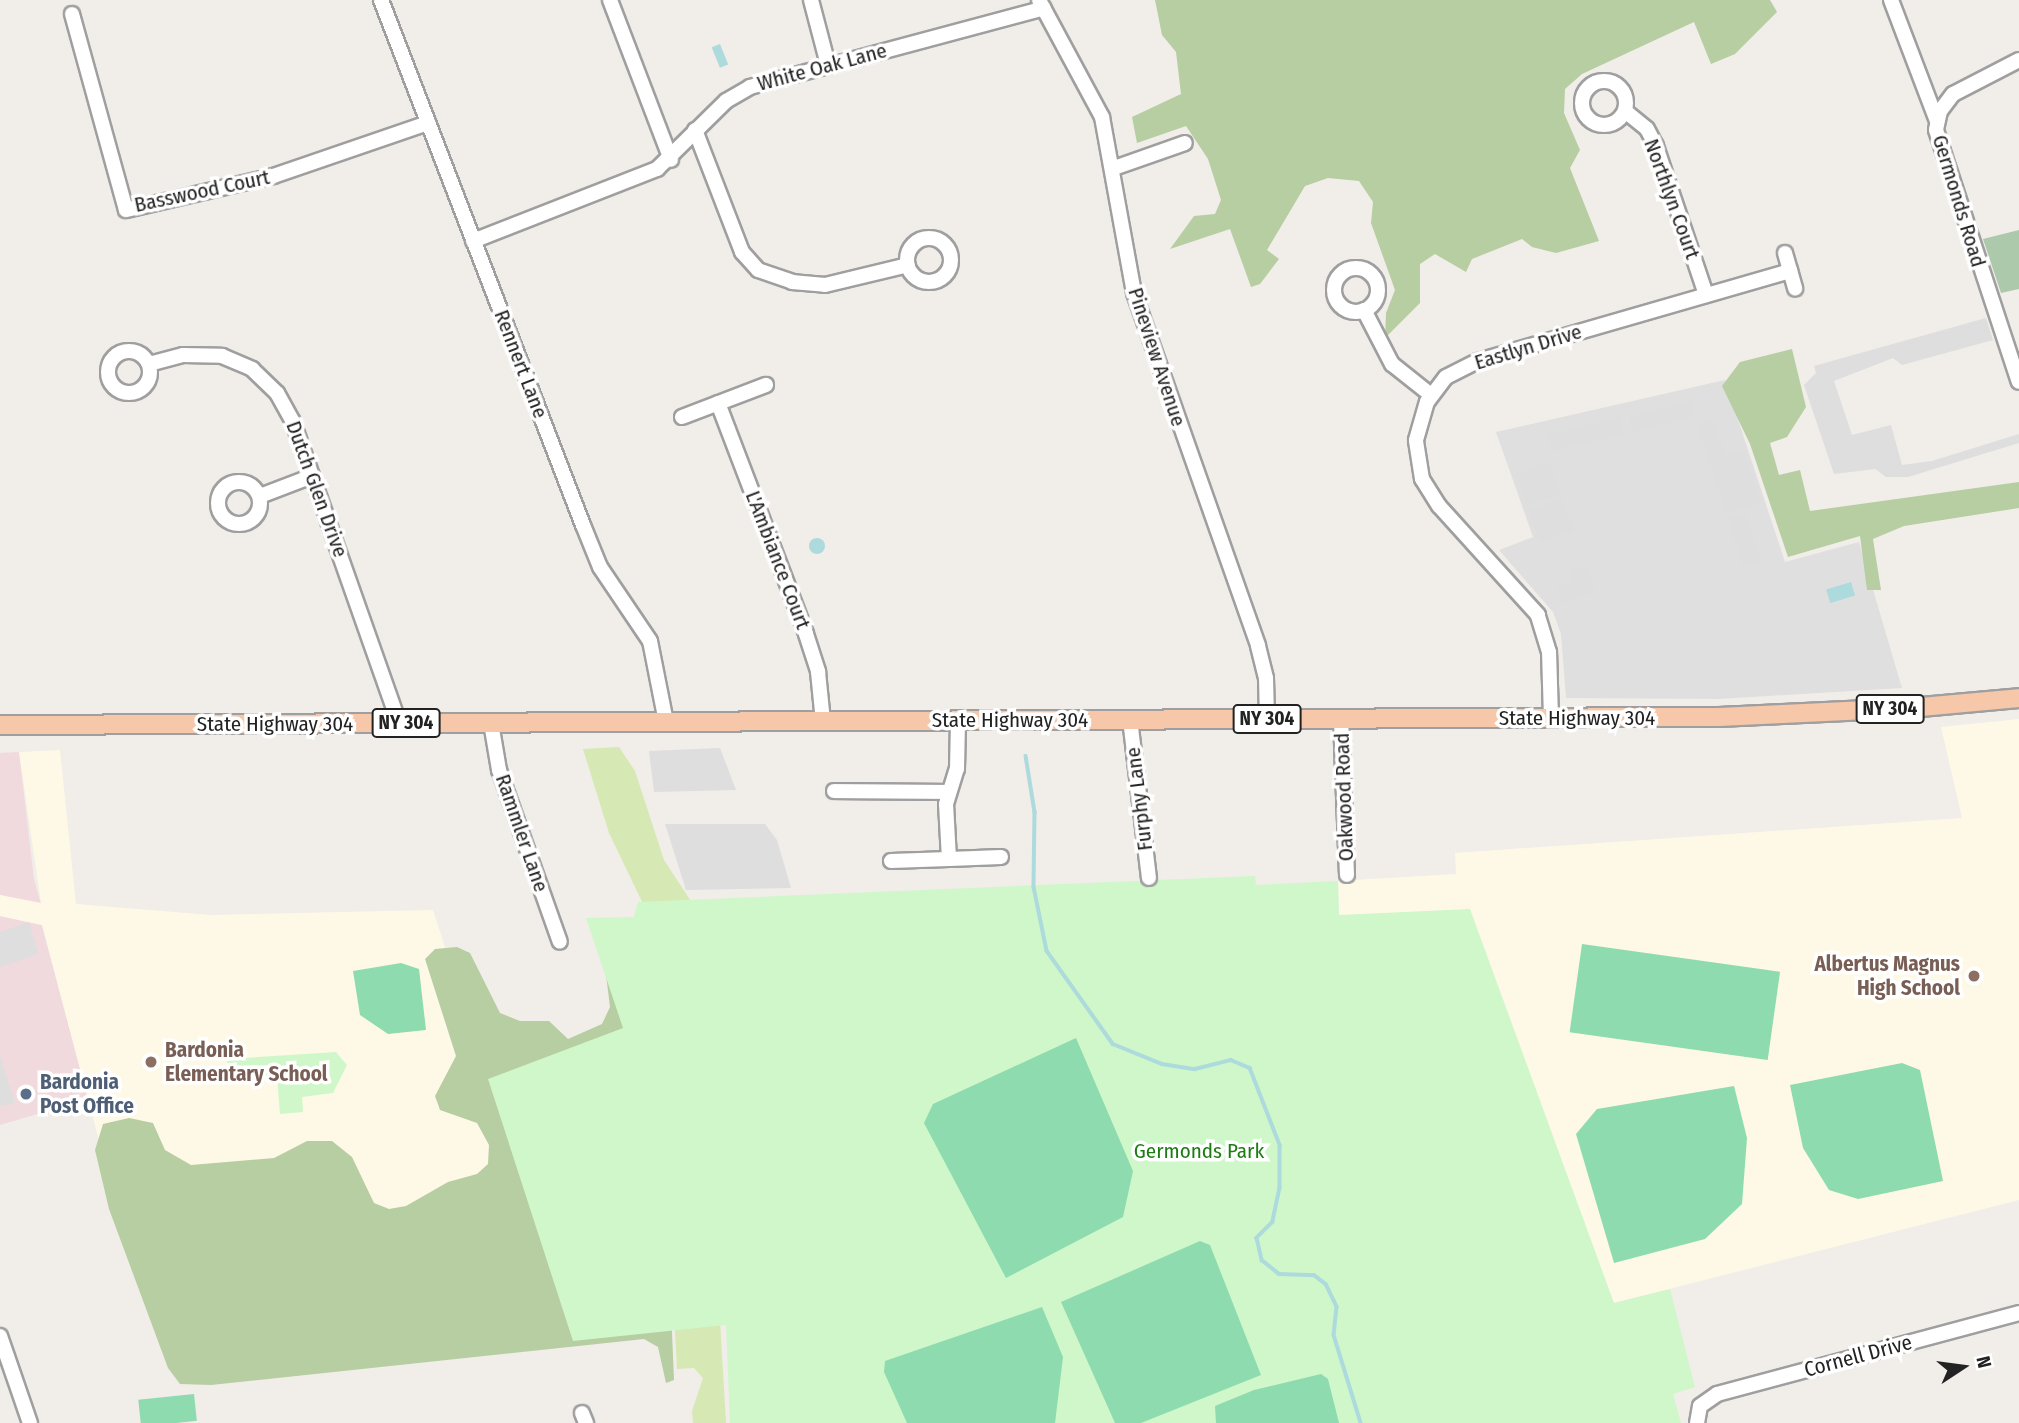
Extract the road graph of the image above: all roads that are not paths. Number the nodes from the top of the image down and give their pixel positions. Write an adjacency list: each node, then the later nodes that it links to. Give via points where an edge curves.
1 (381, 0): 11 (street, Rennert Lane)
2 (610, 0): 14 (street)
3 (811, 0): 8 (street)
4 (1891, 0): 10 (street)
5 (1042, 4): 8 (street, White Oak Lane); 15 (street, Pineview Avenue, via 1092,92)
6 (72, 14): 11 (street, Basswood Court, via 126,210 273,176)
7 (2019, 60): 10 (street, Germonds Road, via 1953,94)
8 (828, 65): 12 (street, White Oak Lane, via 750,87 726,101)
9 (1625, 111): 21 (street, Northlyn Court, via 1647,129 1656,146)
10 (1937, 121): 24 (street, Germonds Road, via 1945,165)
11 (428, 123): 16 (street, Rennert Lane)
12 (695, 130): 14 (street, White Oak Lane); 18 (street, via 742,252 758,270 792,282 825,285)
13 (1185, 143): 15 (street)
14 (671, 160): 16 (street, White Oak Lane, via 647,174)
15 (1114, 168): 34 (street, Pineview Avenue, via 1134,293 1258,646)
16 (473, 241): 38 (street, Rennert Lane, via 600,566 650,641)
17 (1785, 253): 19 (street)
18 (908, 265)
19 (1790, 271): 20 (street); 21 (street, Eastlyn Drive)
20 (1795, 289)
21 (1706, 295): 26 (street, Eastlyn Drive, via 1478,361 1453,372)
22 (1364, 310): 26 (street, via 1392,364)
23 (149, 364): 29 (street, Dutch Glen Drive, via 203,353 252,369 284,401)
24 (2019, 382)
25 (766, 385): 27 (street)
26 (1431, 395): 32 (street, Eastlyn Drive, via 1416,440 1422,479 1439,506 1538,615 1549,652)
27 (718, 403): 28 (street); 37 (street, L'Ambiance Court, via 810,644)
28 (682, 417)
29 (312, 476): 30 (street); 39 (street, Dutch Glen Drive)
30 (260, 496)
31 (2019, 698): 32 (main road, State Highway 304 / NY 304, via 1786,715)
32 (1552, 718): 35 (main road, State Highway 304 / NY 304)
33 (1130, 719): 34 (main road, State Highway 304 / NY 304); 36 (main road, State Highway 304 / NY 304); 48 (street, Furphy Lane)
34 (1267, 719): 35 (main road, State Highway 304 / NY 304)
35 (1341, 719): 47 (street, Oakwood Road)
36 (958, 720): 37 (main road, State Highway 304 / NY 304); 43 (street, via 957,769)
37 (823, 721): 38 (main road, State Highway 304 / NY 304)
38 (666, 722): 40 (main road, State Highway 304 / NY 304)
39 (399, 723): 40 (main road, State Highway 304 / NY 304); 41 (main road, State Highway 304 / NY 304)
40 (491, 723): 49 (street, Rammler Lane, via 499,770)
41 (0, 726)
42 (834, 791): 43 (street)
43 (947, 792): 45 (street)
44 (1000, 857): 45 (street)
45 (949, 859): 46 (street)
46 (891, 861)
47 (1347, 875)
48 (1149, 878)
49 (560, 942)
50 (2019, 1313): 53 (street, Cornell Drive, via 1717,1394 1700,1406)
51 (0, 1336): 52 (street)
52 (30, 1423)
53 (1697, 1423)

